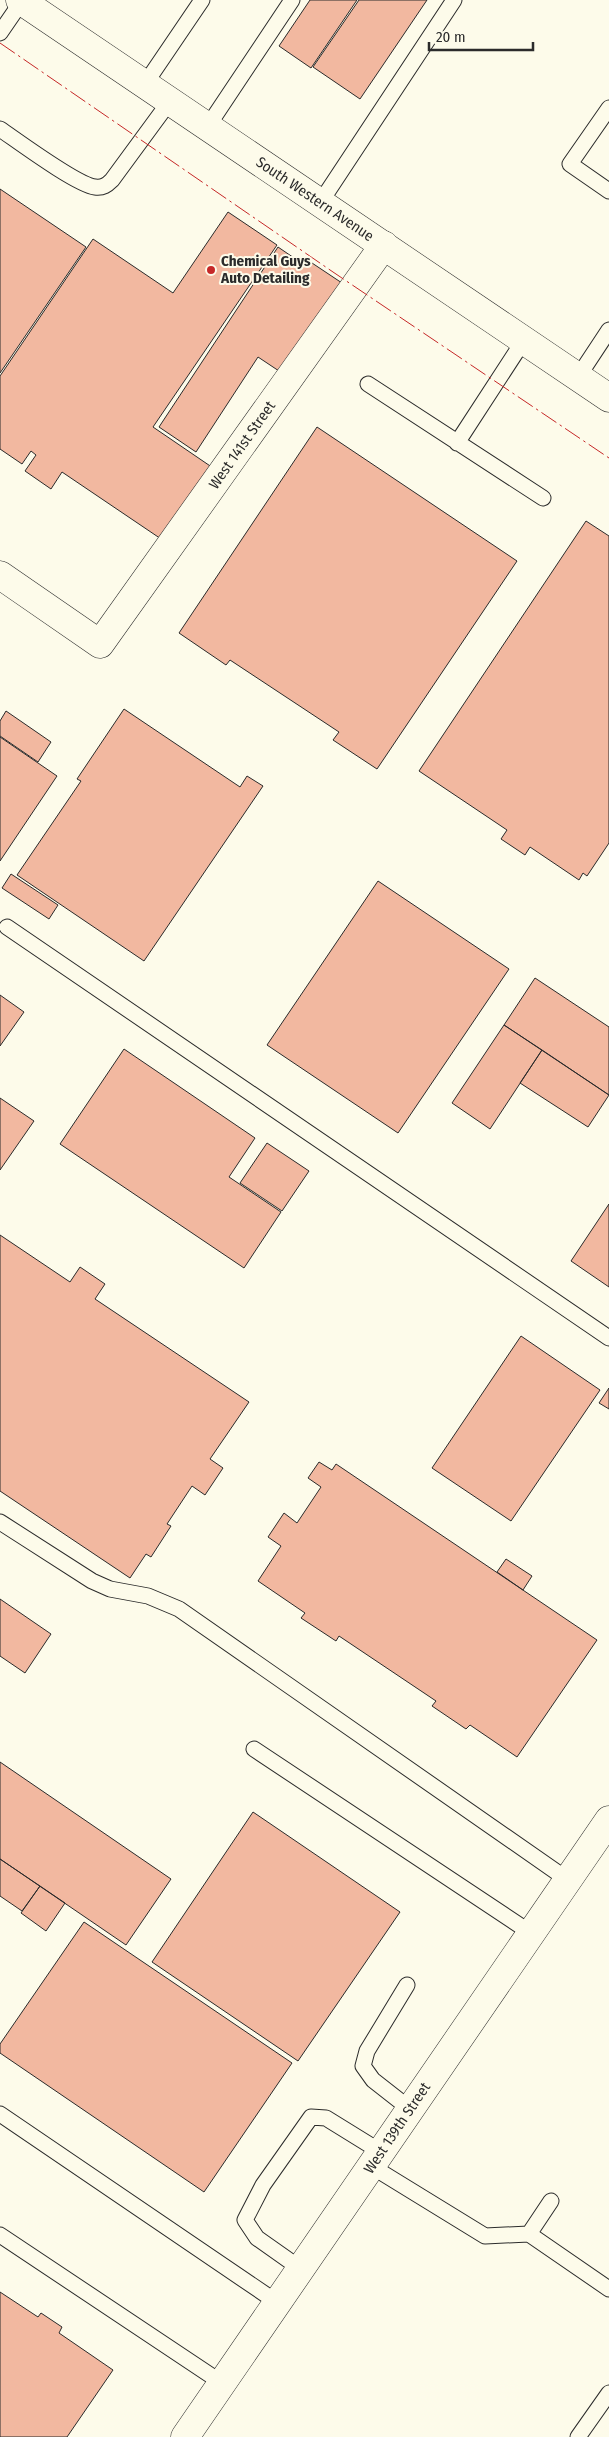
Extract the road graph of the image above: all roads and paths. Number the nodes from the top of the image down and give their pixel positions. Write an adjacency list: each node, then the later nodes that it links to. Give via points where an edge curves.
1 (202, 0): 6 (lane)
2 (292, 0): 9 (lane)
3 (454, 0): 12 (lane)
4 (21, 1): 5 (lane); 6 (street, South Western Avenue)
5 (0, 33)
6 (145, 84): 7 (street, South Western Avenue)
7 (170, 101): 9 (street, South Western Avenue); 10 (lane, via 112,180 106,186 96,188 80,182)
8 (609, 108): 11 (lane, via 570,164)
9 (208, 126): 12 (street, South Western Avenue)
10 (0, 129)
11 (609, 191)
12 (320, 203): 13 (street, South Western Avenue)
13 (384, 246): 15 (street, South Western Avenue); 21 (street, West 141st Street, via 100,644)
14 (609, 330): 16 (lane)
15 (524, 340): 16 (street, South Western Avenue); 19 (lane)
16 (578, 377): 18 (street, South Western Avenue)
17 (368, 384): 19 (lane)
18 (609, 398)
19 (457, 443): 20 (lane)
20 (543, 498)
21 (0, 575)
22 (7, 927): 23 (lane)
23 (609, 1338)
24 (0, 1522): 27 (lane, via 92,1581 110,1589 148,1596 178,1609)
25 (254, 1749): 28 (lane)
26 (609, 1820): 27 (street, West 139th Street)
27 (568, 1880): 28 (street, West 139th Street)
28 (531, 1933): 30 (street, West 139th Street)
29 (407, 1985): 30 (lane, via 368,2051 364,2066 373,2080)
30 (410, 2109): 32 (street, West 139th Street)
31 (0, 2114): 38 (lane)
32 (376, 2159): 35 (lane, via 485,2236); 36 (street, West 139th Street); 36 (lane, via 326,2118 311,2117 262,2185 245,2220 257,2238)
33 (550, 2201): 35 (lane)
34 (0, 2234): 39 (lane)
35 (529, 2234): 37 (lane)
36 (301, 2269): 38 (street, West 139th Street)
37 (609, 2289)
38 (278, 2303): 39 (street, West 139th Street)
39 (222, 2383): 41 (street, West 139th Street)
40 (609, 2393): 42 (lane)
41 (185, 2437)
42 (578, 2437)

